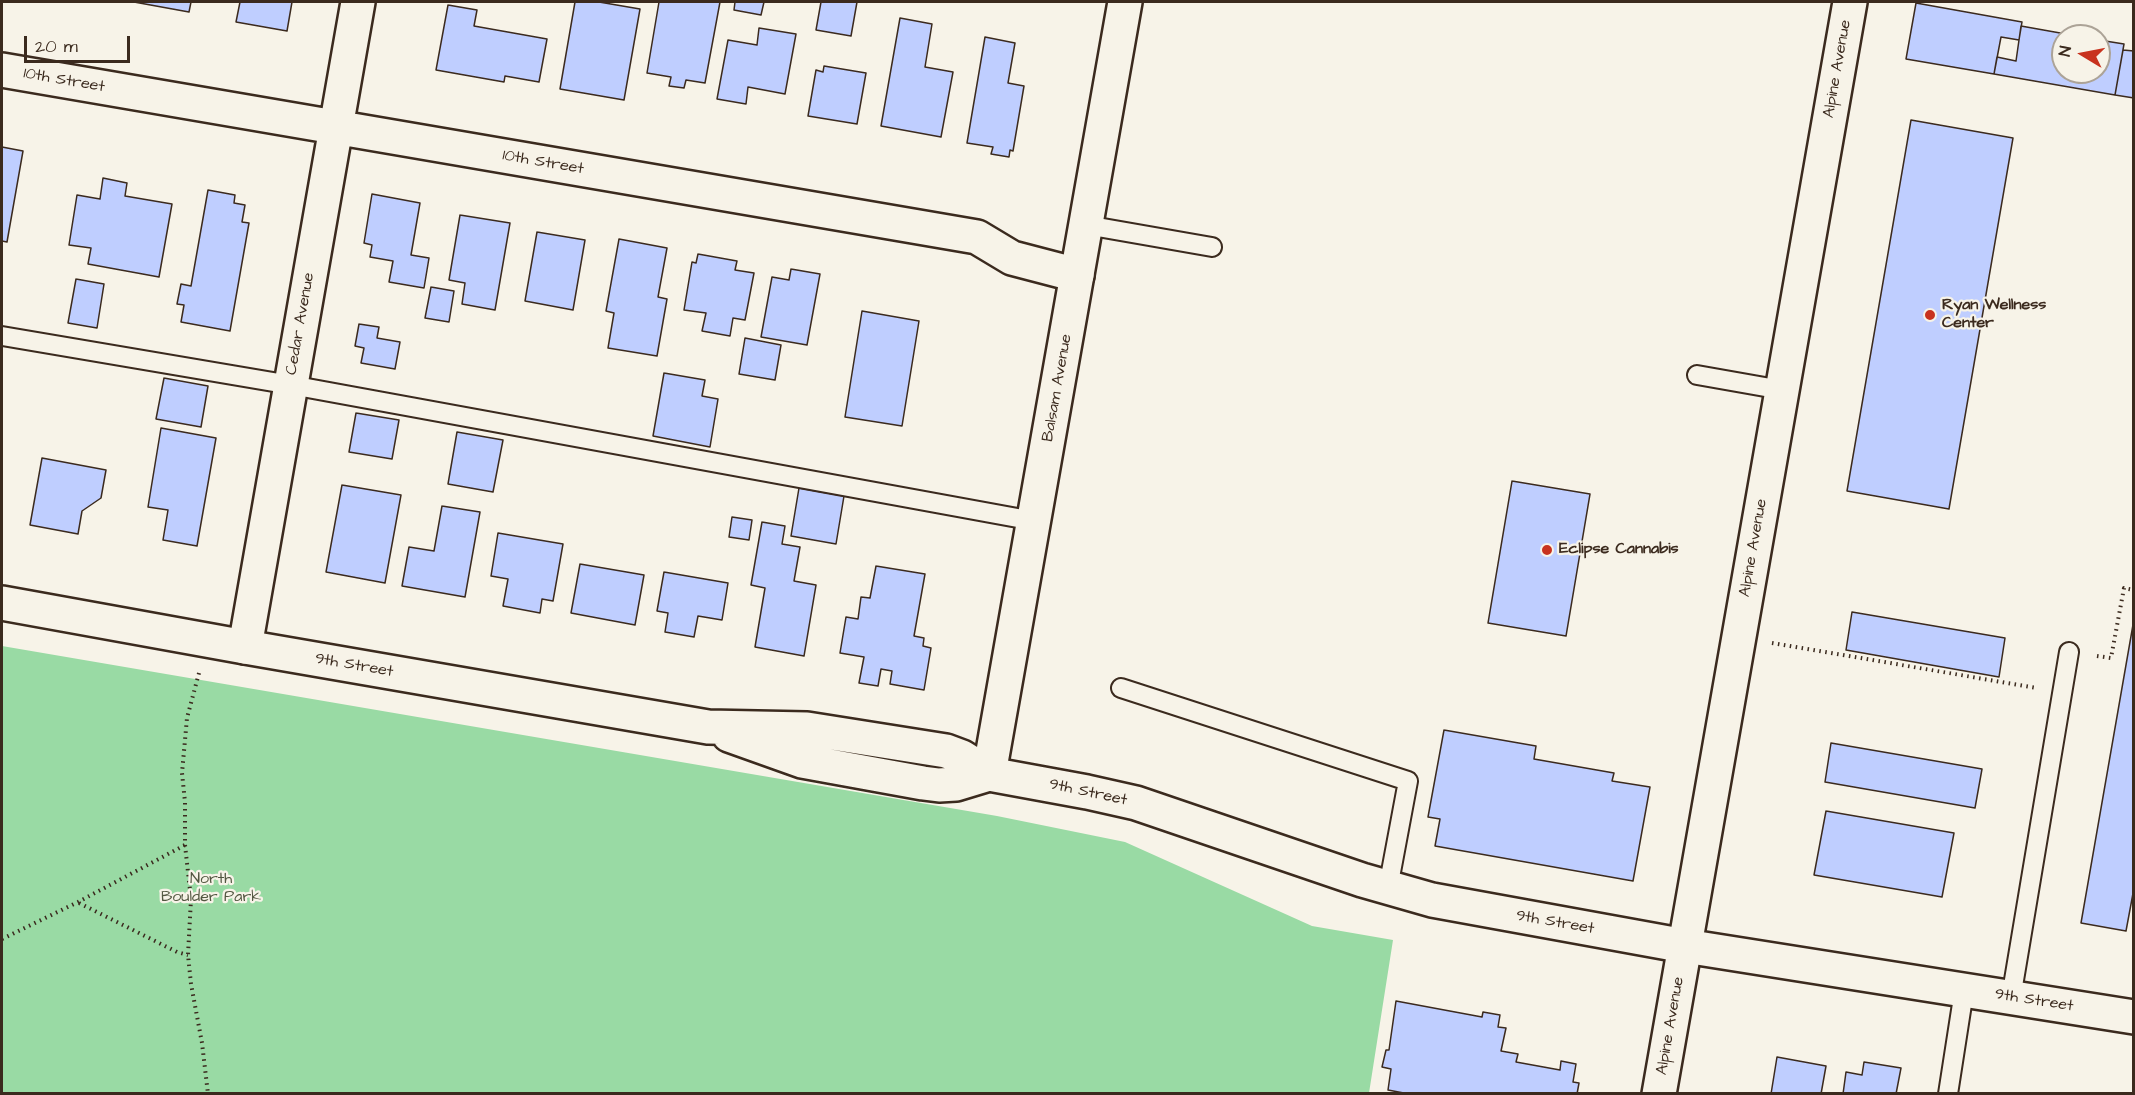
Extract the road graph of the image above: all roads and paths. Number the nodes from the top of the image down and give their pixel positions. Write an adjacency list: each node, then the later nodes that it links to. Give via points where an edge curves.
1 (358, 2): 5 (street, Cedar Avenue)
2 (1125, 2): 6 (street, Balsam Avenue)
3 (1850, 2): 12 (street, Alpine Avenue)
4 (2, 70): 5 (street, 10th Street)
5 (336, 128): 8 (street, 10th Street, via 977,237 1012,258); 11 (street, Cedar Avenue)
6 (1086, 225): 7 (lane); 8 (street, Balsam Avenue)
7 (1212, 247)
8 (1077, 275): 13 (street, Balsam Avenue)
9 (2, 336): 11 (lane)
10 (1697, 375): 12 (lane)
11 (291, 385): 13 (lane); 18 (street, Cedar Avenue)
12 (1782, 390): 16 (street, Alpine Avenue)
13 (1034, 521): 24 (street, Balsam Avenue)
14 (2133, 590): 19 (path, via 2124,588 2111,658)
15 (2, 603): 17 (street, 9th Street)
16 (1739, 637): 21 (path, via 1897,661); 29 (street, Alpine Avenue)
17 (207, 640): 18 (street, 9th Street); 25 (path, via 187,718 182,773)
18 (245, 647): 24 (street, 9th Street, via 708,727 807,729 888,741 946,751)
19 (2069, 651): 23 (lane)
20 (1951, 668): 21 (path)
21 (1950, 674): 23 (path)
22 (1121, 688): 26 (lane, via 1408,781)
23 (2062, 692): 32 (lane)
24 (989, 774): 26 (street, 9th Street, via 1128,801)
25 (185, 845): 27 (path); 30 (path, via 191,899)
26 (1388, 888): 29 (street, 9th Street, via 1462,907)
27 (78, 902): 28 (path); 30 (path)
28 (2, 939)
29 (1685, 946): 31 (street, 9th Street); 35 (street, Alpine Avenue)
30 (188, 955): 34 (path)
31 (1964, 991): 32 (street, 9th Street); 36 (lane)
32 (2011, 998): 33 (street, 9th Street)
33 (2133, 1017)
34 (208, 1094)
35 (1659, 1094)
36 (1948, 1094)

